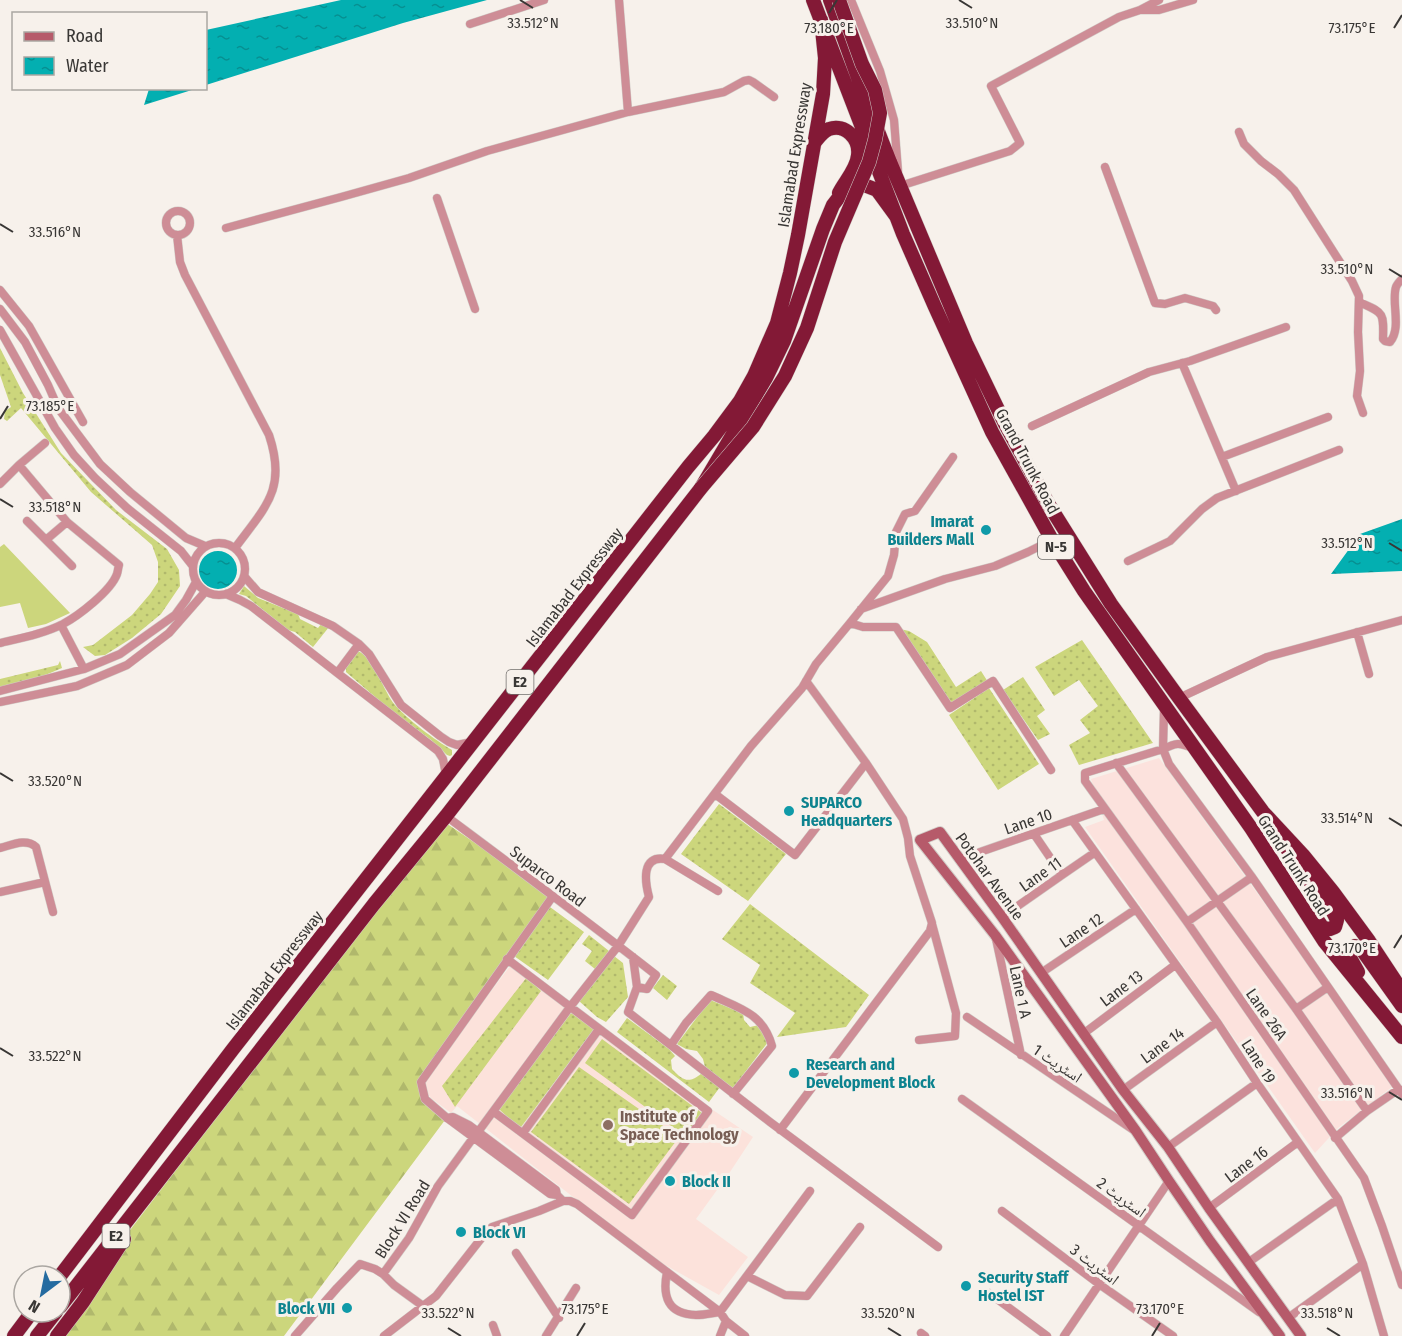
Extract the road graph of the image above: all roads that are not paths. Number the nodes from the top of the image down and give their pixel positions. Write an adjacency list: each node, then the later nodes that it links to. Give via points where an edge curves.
1 (544, 0): 11 (street)
2 (619, 0): 13 (street)
3 (813, 0): 10 (highway, Grand Trunk Road / N-5)
4 (830, 0): 17 (highway, Grand Trunk Road / N-5)
5 (839, 0): 42 (highway, bridge, via 875,90 880,113 869,162 785,376 753,427)
6 (852, 0): 17 (street, via 894,120)
7 (1159, 0): 9 (street)
8 (1193, 0): 9 (street, via 1159,10)
9 (1140, 10): 17 (street, via 1119,17 991,86 1020,143 1010,151)
10 (821, 20): 15 (highway, Islamabad Expressway / E2, via 823,94); 20 (highway, Grand Trunk Road / N-5)
11 (470, 24)
12 (774, 97): 13 (street, via 749,80 724,92)
13 (628, 112): 21 (street)
14 (1239, 132): 25 (street, via 1244,144 1294,190 1352,281)
15 (814, 144): 19 (highway, via 827,129 842,128 855,139 858,148 857,162); 72 (highway, Islamabad Expressway / E2, via 777,323 740,401)
16 (1105, 167): 28 (street, via 1155,303 1185,298 1214,306)
17 (900, 187): 69 (highway, Grand Trunk Road / N-5, via 966,343 1048,505 1111,604)
18 (438, 198): 27 (street)
19 (833, 205): 20 (highway, via 852,186 864,185 877,190); 42 (highway, via 784,341)
20 (896, 216): 47 (highway, Grand Trunk Road / N-5, via 992,432)
21 (226, 228)
22 (177, 235): 49 (street, via 185,275 269,435 274,453 273,490)
23 (1402, 279): 25 (street, via 1395,289 1397,332 1390,342 1383,339 1380,313)
24 (0, 290): 34 (street, via 29,326)
25 (1359, 302): 32 (street, via 1357,396)
26 (0, 309): 48 (street, via 25,342 58,408 100,464 186,538)
27 (475, 309)
28 (1216, 310)
29 (1286, 327): 31 (street)
30 (0, 330): 51 (street, via 74,456)
31 (1182, 363): 35 (street, via 1149,372); 39 (street)
32 (1363, 413)
33 (1328, 417): 39 (street)
34 (83, 422)
35 (1032, 426)
36 (45, 443): 40 (street)
37 (1339, 450): 43 (street)
38 (953, 457): 57 (street, via 915,511 905,514 896,532 888,576)
39 (1222, 457): 43 (street)
40 (19, 465): 41 (street); 45 (street)
41 (0, 484)
42 (701, 488): 82 (highway, E2)
43 (1236, 491): 50 (street, via 1217,498 1170,541)
44 (27, 521): 46 (street)
45 (68, 522): 46 (street); 60 (street, via 119,565 106,591)
46 (47, 539): 52 (street)
47 (1052, 540): 57 (street, via 995,566); 71 (highway, Grand Trunk Road / N-5)
48 (205, 546): 49 (street, via 216,543); 51 (street)
49 (235, 548): 53 (street, via 245,567)
50 (1128, 561)
51 (192, 565): 54 (street)
52 (72, 566)
53 (244, 576): 56 (street, via 234,591); 63 (street, via 258,592 333,626)
54 (196, 582): 55 (street); 64 (street, via 175,615 120,654)
55 (205, 592): 56 (street); 70 (street, via 169,633 127,665 77,686)
56 (226, 594): 65 (street, via 251,606)
57 (861, 609): 59 (street)
58 (1402, 620): 61 (street)
59 (850, 623): 67 (street); 77 (street, via 896,627 950,708 993,681)
60 (61, 625): 62 (street); 64 (street)
61 (1357, 632): 66 (street); 69 (street, via 1267,657)
62 (0, 643)
63 (359, 644): 65 (street); 72 (street, via 407,711 449,742)
64 (84, 669): 68 (street)
65 (338, 672): 78 (street, via 438,751)
66 (1369, 674)
67 (806, 681): 75 (street); 79 (street)
68 (0, 691)
69 (1179, 698): 81 (highway, Grand Trunk Road / N-5)
70 (0, 702)
71 (1164, 704): 73 (street); 74 (highway, Grand Trunk Road / N-5)
72 (473, 742): 78 (highway, Islamabad Expressway / E2)
73 (1163, 749): 74 (street, via 1181,743); 76 (street); 91 (street, via 1169,764)
74 (1197, 750): 84 (highway, Grand Trunk Road / N-5)
75 (866, 763): 79 (street, via 795,855); 101 (street, via 903,819 910,856)
76 (1116, 763): 80 (street, Lane 26A, via 1084,773 1085,781); 96 (street)
77 (1051, 770)
78 (446, 777): 148 (highway, Islamabad Expressway / E2)
79 (715, 794): 88 (street)
80 (1104, 809): 83 (street, Lane 10); 100 (street, Lane 26A)
81 (1263, 812): 84 (highway, via 1333,912 1335,927 1323,928); 110 (highway, Grand Trunk Road / N-5, via 1333,892)
82 (446, 816): 95 (street, Suparco Road); 136 (highway, E2)
83 (1072, 820): 85 (street, Lane 10); 87 (street, Lane 19)
84 (1251, 828): 118 (highway, Grand Trunk Road / N-5, via 1324,941)
85 (1034, 834): 89 (street, Lane 10); 90 (street)
86 (0, 848): 92 (street, via 33,844)
87 (1095, 853): 90 (street, Lane 11); 97 (street, Lane 19)
88 (665, 859): 94 (street); 103 (street, Block VI Road, via 652,860 646,869 649,897)
89 (960, 859): 99 (street, Potohar Avenue); 102 (street, Potohar Avenue, via 940,832 920,840)
90 (1062, 875): 99 (street, Lane 11)
91 (1252, 877): 96 (street); 109 (street)
92 (45, 882): 93 (street); 98 (street)
93 (0, 891)
94 (718, 891)
95 (553, 896): 103 (street, Suparco Road); 105 (street)
96 (1217, 901): 100 (street); 113 (street)
97 (1136, 909): 106 (street, Lane 19); 107 (street, Lane 12)
98 (54, 912)
99 (1002, 917): 107 (street, Potohar Avenue)
100 (1187, 922): 133 (street, Lane 26A)
101 (932, 923): 119 (street, via 956,1013 955,1036); 129 (street, via 930,931)
102 (995, 935): 121 (street, Lane 1 A); 130 (street, Potohar Avenue)
103 (618, 946): 104 (street, Suparco Road); 112 (street, Block VI Road)
104 (633, 957): 108 (street); 108 (street, Suparco Road, via 656,975 647,989)
105 (507, 959): 112 (street); 132 (street, via 422,1082 425,1099)
106 (1175, 965): 115 (street, Lane 19); 117 (street, Lane 13)
107 (1041, 973): 117 (street, Potohar Avenue)
108 (637, 987): 120 (street, via 628,1012)
109 (1328, 987): 113 (street); 124 (street)
110 (1402, 991)
111 (1402, 1006): 118 (highway, via 1362,950 1355,946 1349,950 1353,965 1390,1013)
112 (570, 1007): 116 (street); 128 (street, Block VI Road)
113 (1296, 1009): 127 (street)
114 (967, 1017): 121 (street, اسٹریٹ 1)
115 (1217, 1022): 122 (street, Lane 19); 123 (street, Lane 14)
116 (599, 1029): 131 (street); 131 (street, via 708,1111 632,1215)
117 (1083, 1034): 123 (street, Potohar Avenue)
118 (1402, 1036)
119 (919, 1040)
120 (671, 1045): 125 (street); 125 (street, via 711,995 752,1014 769,1033 772,1046)
121 (1021, 1055): 130 (street, اسٹریٹ 1)
122 (1257, 1083): 134 (street, Lane 19); 135 (street)
123 (1123, 1090): 135 (street, Potohar Avenue)
124 (1401, 1091): 127 (street)
125 (733, 1094): 129 (street)
126 (962, 1099): 143 (street, اسٹریٹ 2)
127 (1367, 1111): 133 (street)
128 (494, 1112): 131 (street); 132 (street, Block VI Road)
129 (780, 1130): 145 (street)
130 (1136, 1131): 137 (street, Potohar Avenue)
131 (523, 1133)
132 (475, 1134): 139 (street, via 556,1190); 151 (street, Block VI Road)
133 (1335, 1138): 154 (street, Lane 26A, via 1364,1178)
134 (1298, 1142): 140 (street, Lane 19); 141 (street, Lane 16)
135 (1168, 1147): 141 (street, Potohar Avenue)
136 (172, 1164): 156 (highway, E2); 168 (highway)
137 (1169, 1181): 143 (street); 160 (street, Potohar Avenue)
138 (810, 1191): 152 (street)
139 (560, 1198): 150 (street, via 577,1204); 158 (street, via 539,1211 492,1227 436,1296)
140 (1338, 1200): 147 (street); 149 (street, Lane 19)
141 (1209, 1208): 147 (street, Potohar Avenue)
142 (1002, 1211): 153 (street, اسٹریٹ 3)
143 (1139, 1226): 153 (street); 160 (street, اسٹریٹ 2)
144 (860, 1227): 152 (street, via 807,1296 784,1295)
145 (938, 1247)
146 (516, 1253): 161 (street)
147 (1249, 1262): 162 (street, Potohar Avenue)
148 (69, 1264)
149 (1363, 1264): 162 (street); 179 (street, Lane 19)
150 (667, 1272): 159 (street); 159 (street, via 666,1296 670,1305 681,1313)
151 (383, 1274): 158 (street); 169 (street, Block VI Road, via 360,1264)
152 (747, 1276): 159 (street)
153 (1099, 1284): 176 (street); 177 (street, اسٹریٹ 3)
154 (1402, 1285)
155 (576, 1288): 161 (street)
156 (72, 1292)
157 (989, 1293): 175 (street)
158 (423, 1306): 170 (street)
159 (720, 1312): 163 (street)
160 (1265, 1317): 166 (street, Potohar Avenue)
161 (558, 1318): 172 (street)
162 (1288, 1318): 178 (street, Potohar Avenue)
163 (726, 1322): 173 (street); 174 (street)
164 (46, 1324): 167 (highway)
165 (493, 1325): 171 (street)
166 (1275, 1333)
167 (37, 1336)
168 (57, 1336)
169 (295, 1336)
170 (384, 1336)
171 (497, 1336)
172 (546, 1336)
173 (720, 1336)
174 (746, 1336)
175 (1047, 1336)
176 (1064, 1336)
177 (1173, 1336)
178 (1301, 1336)
179 (1384, 1336)

